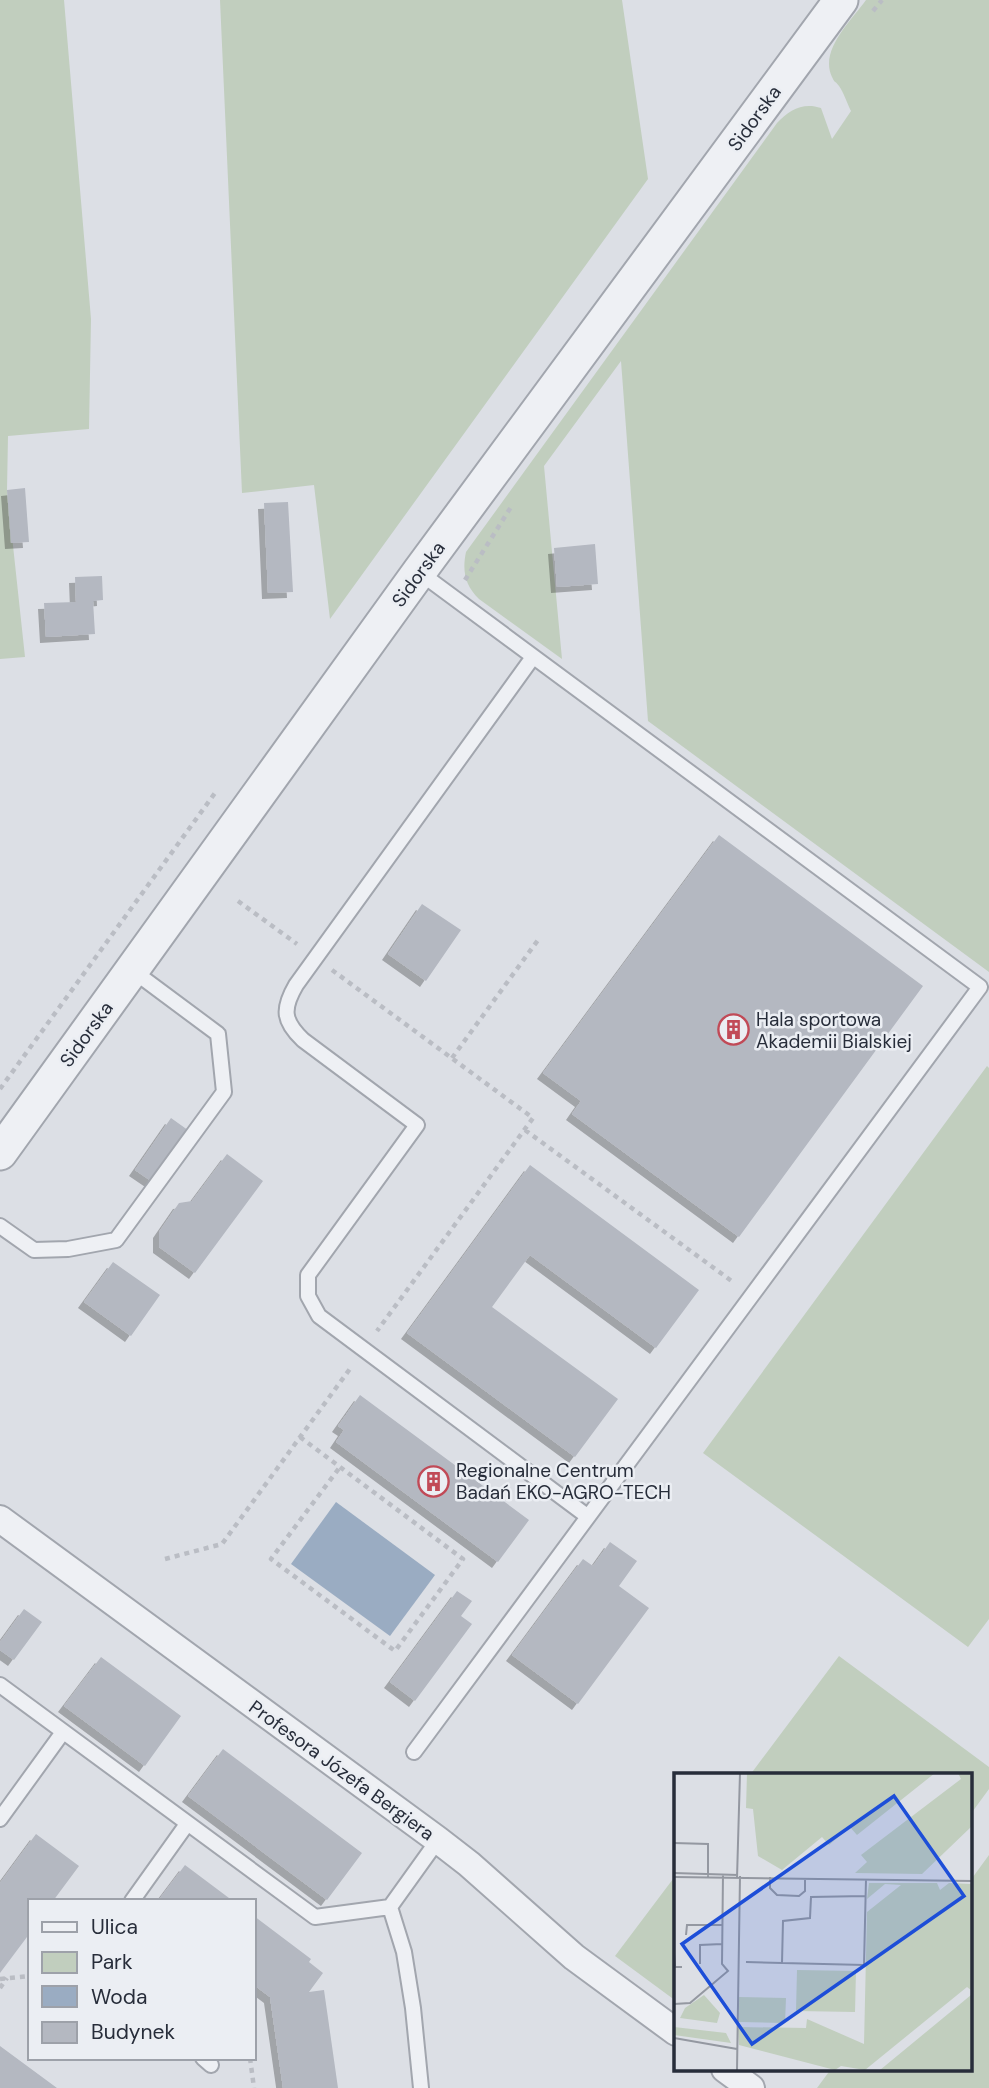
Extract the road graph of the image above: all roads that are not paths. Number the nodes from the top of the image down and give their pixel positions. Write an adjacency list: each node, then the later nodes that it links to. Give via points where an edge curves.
1 (841, 0): 2 (street, Sidorska)
2 (419, 572): 3 (lane); 4 (street, Sidorska)
3 (533, 657): 7 (lane, via 296,985 287,1000 286,1016 303,1040 417,1125 309,1275 307,1296 319,1316); 7 (lane, via 980,987)
4 (132, 970): 5 (street, Sidorska); 6 (lane, via 218,1034 224,1092 116,1240 34,1250)
5 (0, 1153)
6 (0, 1226)
7 (587, 1516): 11 (lane)
8 (0, 1519): 14 (street, Profesora Józefa Bergiera)
9 (0, 1685): 10 (lane)
10 (63, 1732): 12 (lane); 13 (lane)
11 (414, 1752)
12 (0, 1819)
13 (187, 1824): 15 (lane); 16 (lane, via 315,1917)
14 (438, 1840): 16 (lane); 17 (street, Profesora Józefa Bergiera, via 574,1957)
15 (133, 1899)
16 (390, 1907): 19 (lane, via 405,1963)
17 (674, 2031)
18 (725, 2070): 20 (street)
19 (421, 2088)
20 (751, 2088)

